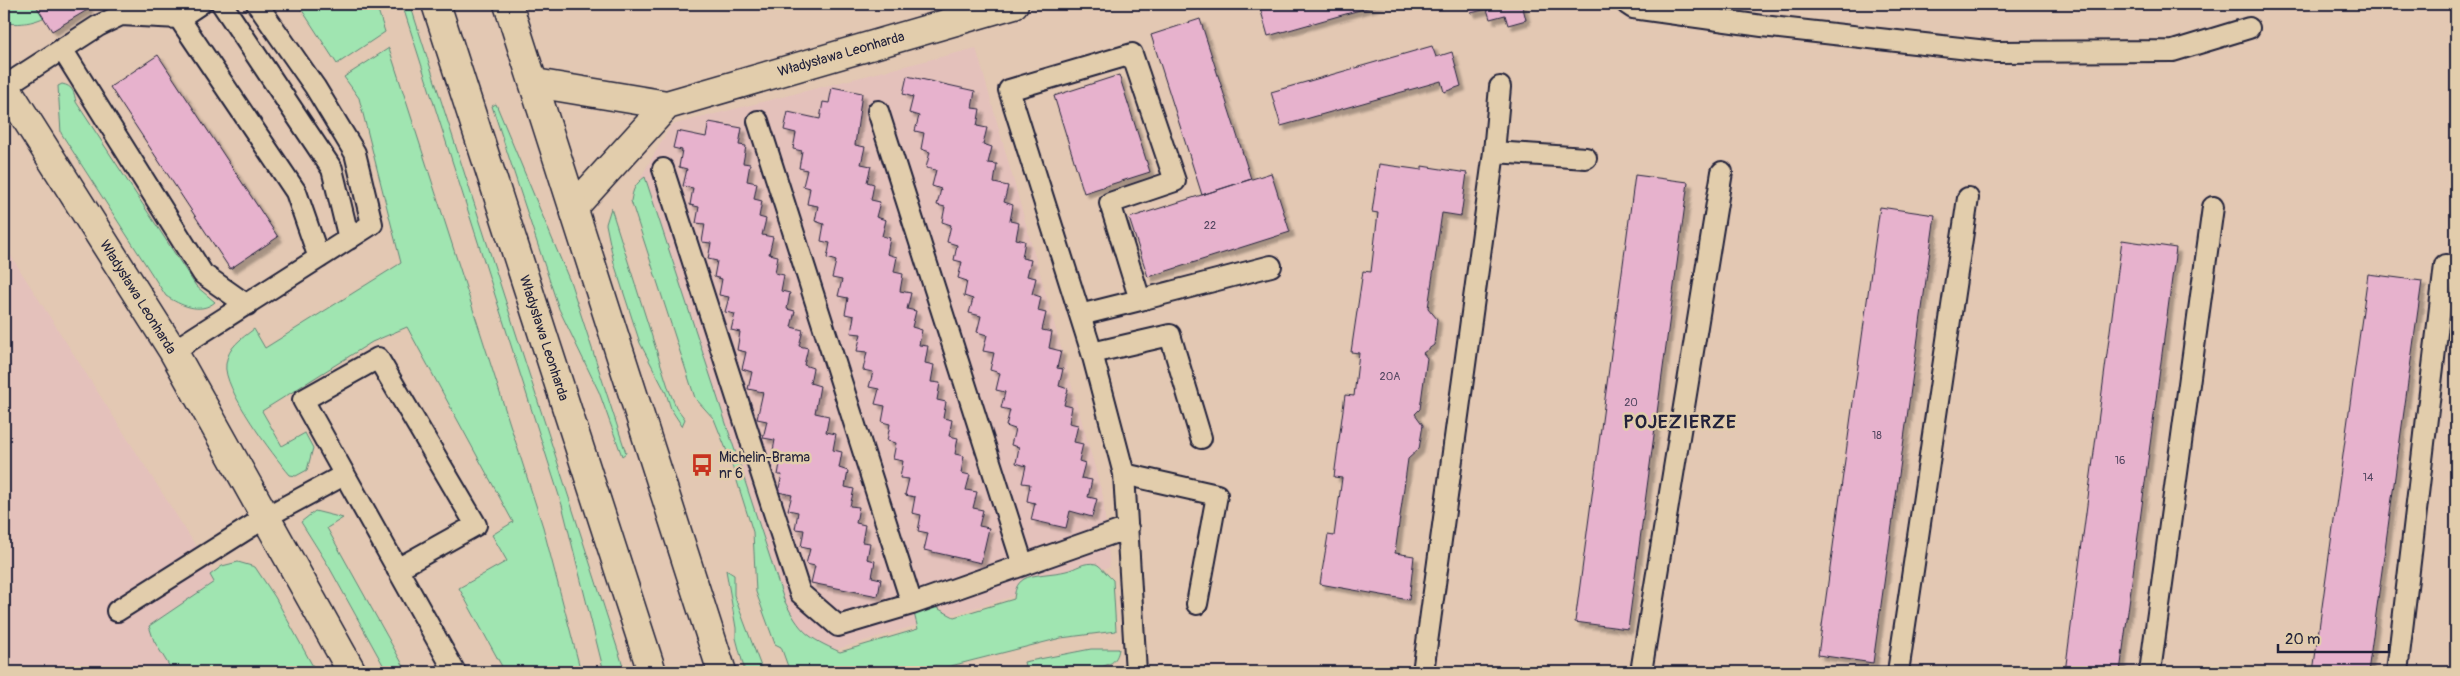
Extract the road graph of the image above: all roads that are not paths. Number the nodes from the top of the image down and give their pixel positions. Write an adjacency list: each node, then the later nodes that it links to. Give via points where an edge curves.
1 (200, 4): 8 (lane)
2 (222, 4): 24 (lane, via 332,169)
3 (258, 4): 24 (lane, via 355,153 372,224)
4 (436, 4): 45 (main road, Władysława Leonharda)
5 (508, 4): 11 (main road)
6 (1014, 4): 14 (main road, Władysława Leonharda)
7 (1627, 4): 9 (lane, via 1633,8 1762,26 1996,52 2174,51)
8 (179, 18): 10 (lane, via 121,15); 25 (lane, via 296,192)
9 (2249, 28)
10 (62, 49): 12 (lane); 29 (lane, via 203,274)
11 (535, 83): 14 (main road, Władysława Leonharda); 22 (main road)
12 (4, 85): 31 (main road, Władysława Leonharda)
13 (1500, 86): 17 (lane)
14 (667, 105): 22 (main road)
15 (878, 111): 38 (lane)
16 (758, 121): 40 (lane)
17 (1494, 152): 18 (lane); 48 (lane)
18 (1586, 158)
19 (662, 170): 40 (lane, via 800,593 838,626)
20 (1722, 172): 49 (lane)
21 (1968, 198): 50 (lane)
22 (574, 207): 46 (main road)
23 (2213, 207): 51 (lane)
24 (349, 238): 25 (lane)
25 (319, 258): 29 (lane)
26 (2445, 265): 52 (lane)
27 (1271, 266): 28 (lane)
28 (1140, 300): 30 (lane); 30 (lane, via 1110,203 1175,181 1132,54 1009,90)
29 (247, 305): 31 (lane)
30 (1080, 315): 32 (lane)
31 (173, 352): 36 (main road, Władysława Leonharda)
32 (1092, 353): 33 (lane, via 1170,335); 34 (lane)
33 (1201, 438)
34 (1124, 474): 37 (lane); 41 (lane, via 1217,495)
35 (344, 475): 36 (lane); 39 (lane); 39 (lane, via 303,400 378,358 476,525)
36 (266, 517): 42 (lane); 43 (main road, Władysława Leonharda)
37 (1128, 528): 38 (lane); 47 (lane)
38 (1023, 565): 40 (lane)
39 (397, 569): 44 (lane)
40 (912, 604)
41 (1197, 604)
42 (117, 611)
43 (352, 672)
44 (455, 672)
45 (652, 672)
46 (722, 672)
47 (1136, 672)
48 (1423, 672)
49 (1641, 672)
50 (1898, 672)
51 (2150, 672)
52 (2397, 672)

